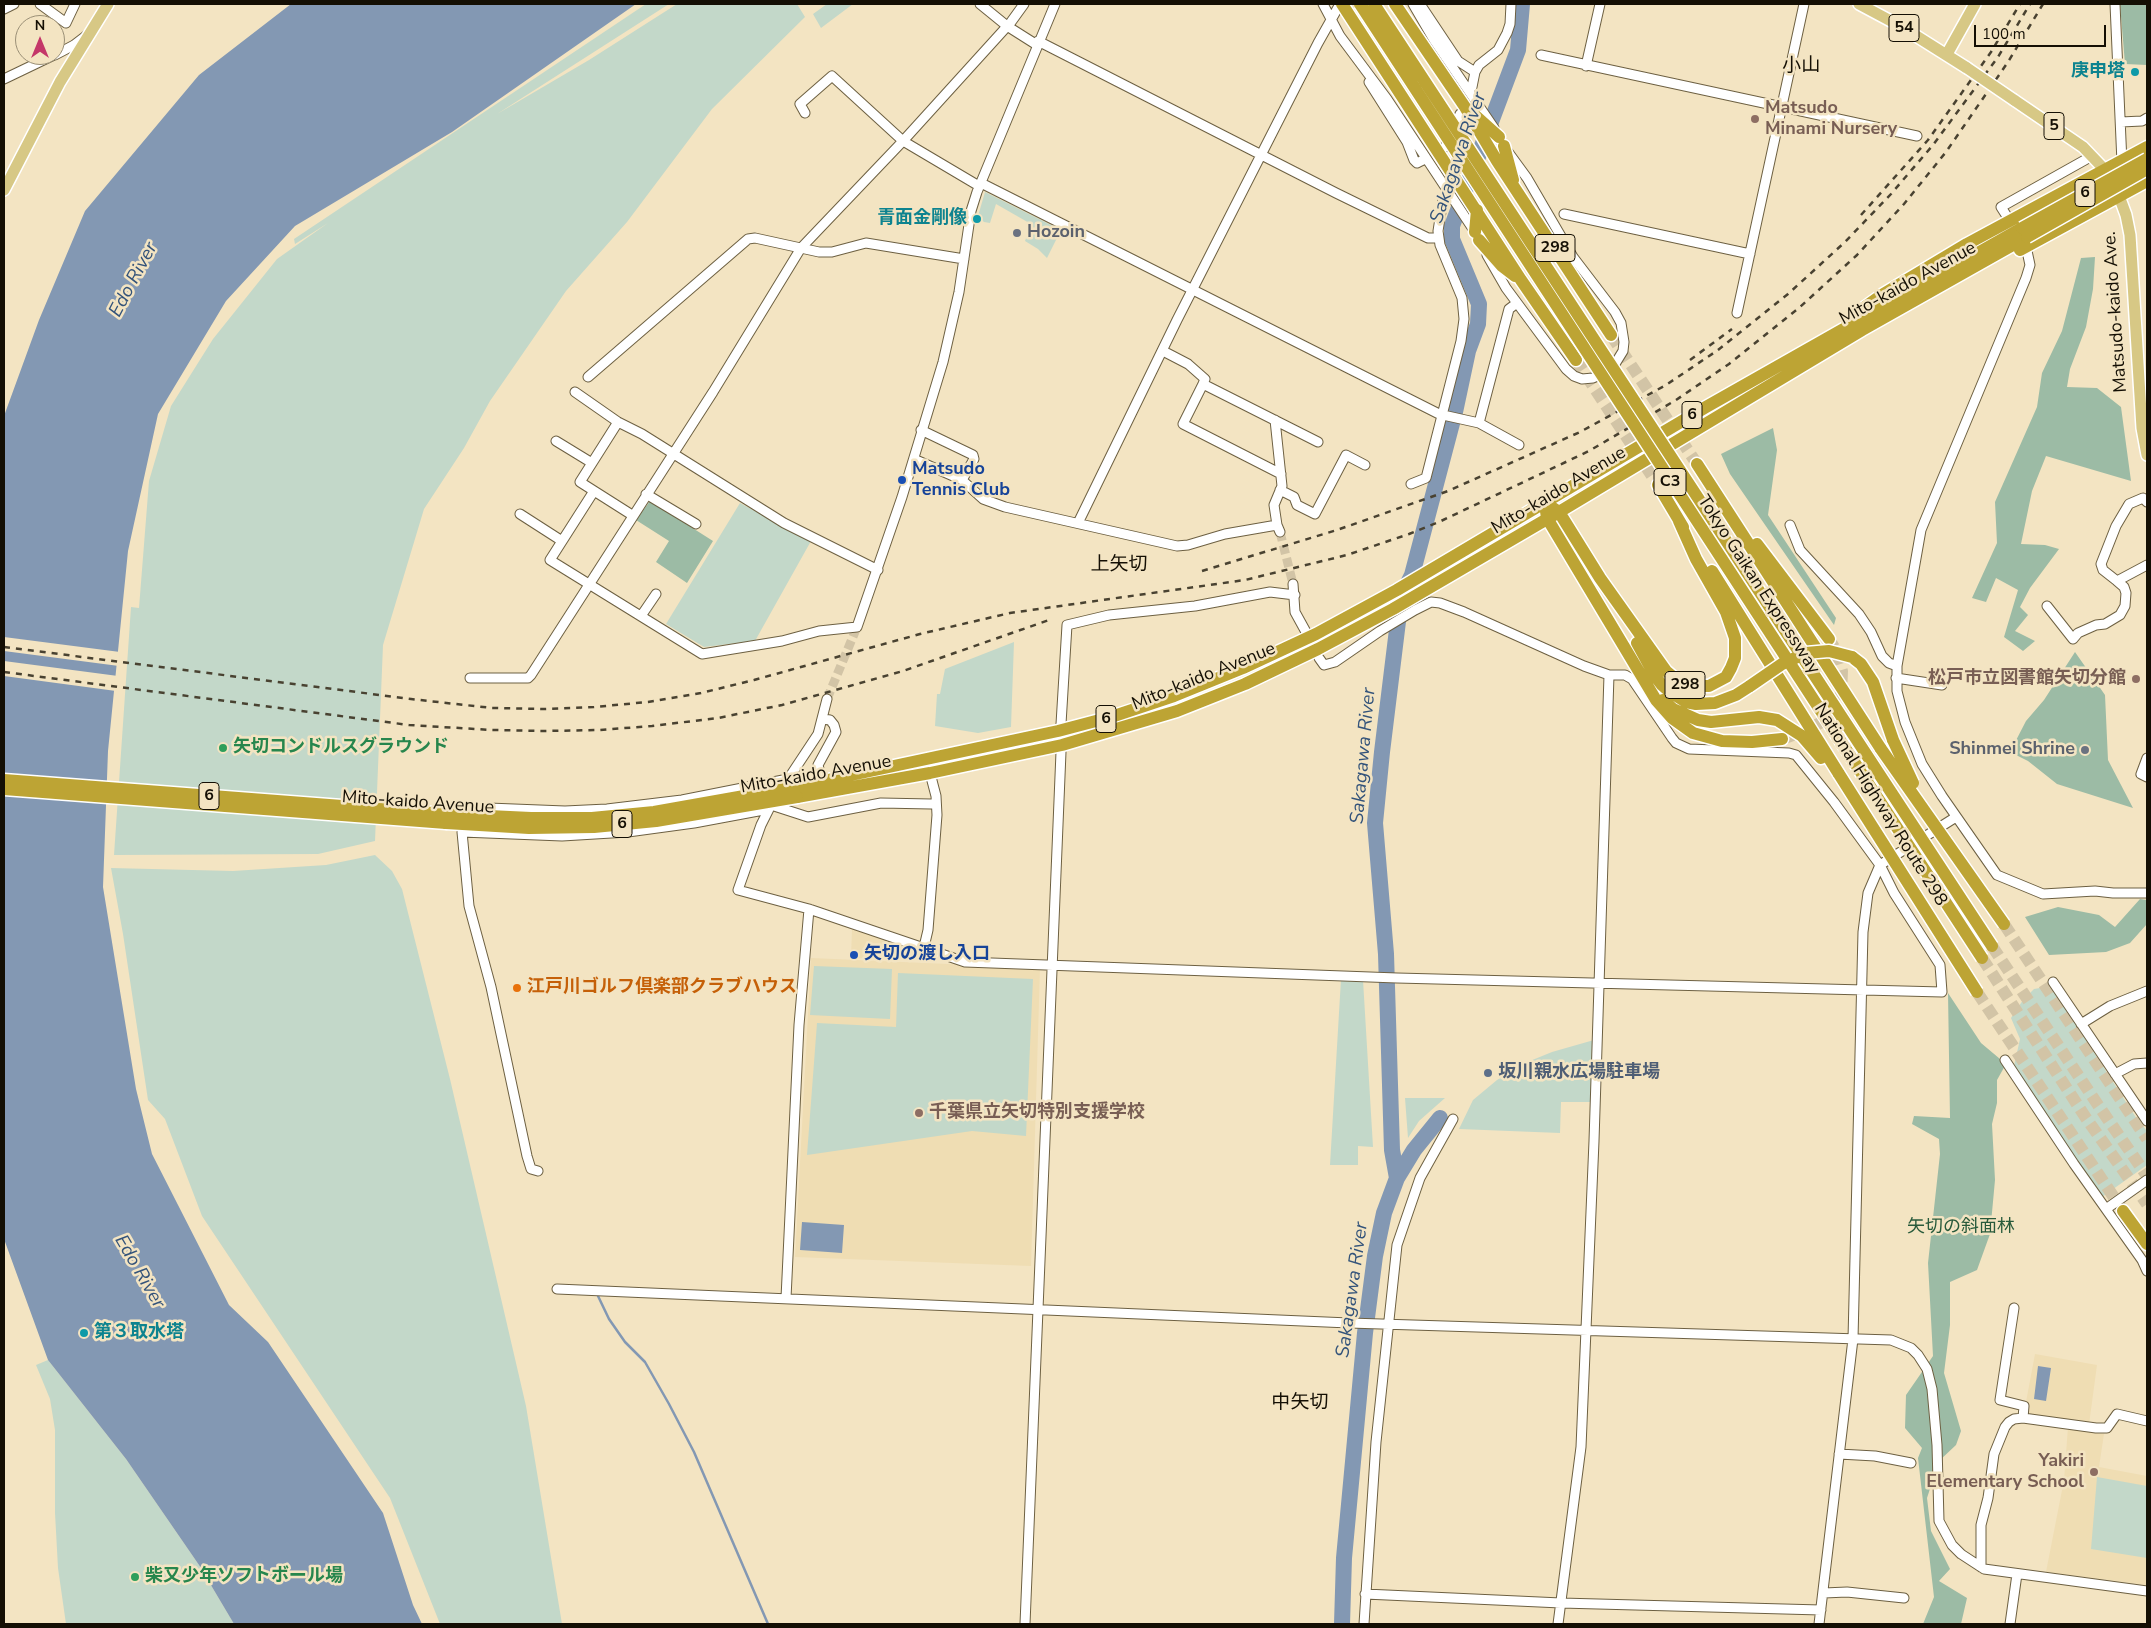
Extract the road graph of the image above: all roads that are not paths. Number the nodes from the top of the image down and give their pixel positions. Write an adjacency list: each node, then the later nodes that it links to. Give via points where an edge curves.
1 (14, 4): 21 (street)
2 (40, 4): 3 (street, via 66,23)
3 (75, 4)
4 (108, 4): 24 (main road)
5 (980, 4): 23 (street)
6 (1024, 4): 23 (street)
7 (1055, 4): 25 (street)
8 (1323, 4): 22 (street)
9 (1360, 4): 159 (highway, Tokyo Gaikan Expressway / C3, bridge)
10 (1374, 4): 157 (highway, Tokyo Gaikan Expressway / C3, bridge)
11 (1395, 4): 36 (highway)
12 (1413, 4): 38 (street)
13 (1420, 4): 32 (street, via 1458,61)
14 (1511, 4): 32 (street, via 1510,24 1498,50)
15 (1600, 4): 30 (street)
16 (1804, 4): 35 (street)
17 (1859, 4): 27 (main road, 54)
18 (1975, 4): 27 (main road)
19 (2114, 4): 40 (street)
20 (1343, 6): 22 (street); 59 (highway, 298)
21 (4, 9)
22 (1331, 19): 31 (street); 46 (street)
23 (1008, 26): 25 (street); 42 (street)
24 (89, 33): 26 (street); 56 (main road)
25 (1038, 43): 46 (street); 54 (street)
26 (65, 50)
27 (1947, 54): 47 (main road, 5, bridge, via 2074,140)
28 (1541, 55): 30 (street)
29 (34, 65): 33 (street)
30 (1586, 66): 35 (street)
31 (1363, 68): 49 (street, via 1373,90 1407,142 1414,160 1417,163); 57 (street)
32 (1475, 72): 34 (street)
33 (4, 79)
34 (1472, 87)
35 (1782, 107): 41 (street); 67 (street)
36 (1462, 111): 38 (highway); 44 (street)
37 (805, 113): 42 (street, via 800,104 832,76)
38 (1478, 117): 43 (highway); 55 (highway, 298, via 1497,162)
39 (2147, 118): 40 (street)
40 (2121, 122): 50 (street)
41 (1917, 136)
42 (903, 141): 54 (street); 65 (street)
43 (1502, 141): 55 (highway); 71 (street, via 1573,257 1615,312 1623,332 1623,351 1604,373 1593,378 1574,376)
44 (1444, 148)
45 (2147, 148): 50 (highway)
46 (1261, 154): 64 (street, via 1428,238); 70 (street)
47 (2092, 156): 52 (main road, 5); 61 (street, via 2001,207)
48 (2147, 159): 63 (highway, Mito-kaido Avenue / 6, bridge)
49 (1423, 160)
50 (2123, 161): 52 (highway); 58 (street)
51 (2147, 169): 63 (highway, Mito-kaido Avenue / 6, bridge)
52 (2105, 170): 58 (main road, Matsudo-kaido Ave.); 73 (highway, via 1967,244 1882,295)
53 (2147, 181): 58 (highway)
54 (980, 185): 68 (street); 70 (street)
55 (1516, 189): 75 (highway, 298)
56 (4, 190)
57 (1449, 192): 62 (street); 64 (street, via 1443,199)
58 (2119, 196): 74 (highway, via 1892,321); 81 (main road, Matsudo-kaido Ave., via 2130,236)
59 (1477, 210): 62 (highway); 69 (highway, 298)
60 (1564, 214): 67 (street)
61 (2008, 218)
62 (1475, 232): 69 (highway, via 1502,266); 71 (street)
63 (2024, 232): 73 (highway, Mito-kaido Avenue / 6); 74 (highway, Mito-kaido Avenue / 6)
64 (1438, 238): 82 (street, via 1464,308 1461,341)
65 (801, 248): 68 (street, via 832,252 866,243); 78 (street, via 754,238 748,240); 90 (street)
66 (2027, 251): 128 (street, via 2030,265 2026,278 1921,530)
67 (1750, 254): 72 (street)
68 (964, 259): 86 (street, via 943,362)
69 (1521, 280): 77 (highway, 298)
70 (1193, 290): 76 (street); 82 (street)
71 (1516, 303): 85 (street, via 1509,309)
72 (1737, 312)
73 (1839, 330): 105 (highway, Mito-kaido Avenue / 6)
74 (1862, 330): 106 (highway, Mito-kaido Avenue / 6)
75 (1611, 335)
76 (1162, 351): 79 (street, via 1188,364 1205,379); 111 (street)
77 (1576, 360)
78 (588, 377)
79 (1203, 384): 83 (street); 96 (street, via 1183,424)
80 (575, 392): 84 (street)
81 (2144, 400): 91 (main road, Matsudo-kaido Ave., via 2142,428)
82 (1443, 415): 85 (street); 98 (street, via 1426,478)
83 (1275, 420): 88 (street); 96 (street)
84 (618, 422): 90 (street); 93 (street)
85 (1479, 423): 89 (street)
86 (921, 430): 92 (street); 97 (street, via 973,455 974,459)
87 (556, 441): 93 (street)
88 (1318, 442)
89 (1519, 445)
90 (673, 454): 103 (street); 116 (street, via 784,523)
91 (2147, 455)
92 (914, 459): 97 (street); 116 (street)
93 (592, 463): 102 (street, via 580,482)
94 (1697, 464): 100 (highway, National Highway Route 298 / 298)
95 (1365, 465): 101 (street, via 1346,455 1315,514 1297,505 1294,497)
96 (1281, 474): 101 (street)
97 (962, 480): 111 (street, via 983,499)
98 (1412, 484)
99 (1658, 485): 110 (highway, National Highway Route 298 / 298)
100 (1714, 489): 126 (highway, 298); 155 (highway, National Highway Route 298 / 298, bridge, via 1881,749)
101 (1280, 490): 111 (street, via 1274,500 1279,528 1225,534 1188,545 1177,546)
102 (594, 491): 108 (street); 114 (street)
103 (646, 494): 108 (street); 112 (street)
104 (2147, 502): 117 (street, via 2143,498 2129,504 2101,564 2103,570)
105 (1545, 503): 106 (highway, 298); 109 (highway, 298); 144 (highway, Mito-kaido Avenue / 6, via 1316,634 1174,696 1111,718)
106 (1559, 512): 109 (highway, Mito-kaido Avenue / 6); 122 (highway, 298)
107 (520, 514): 114 (street)
108 (632, 515): 118 (street)
109 (1547, 518): 133 (highway, 298); 140 (highway, Mito-kaido Avenue / 6, via 1421,593 1245,684 1178,711 1062,745)
110 (1679, 520): 122 (highway, 298, via 1732,626 1735,658 1726,677 1699,688 1679,682 1659,664); 141 (highway, National Highway Route 298 / 298)
111 (1078, 523)
112 (696, 524)
113 (1790, 525): 128 (street, via 1800,550 1859,614 1882,656)
114 (562, 542): 118 (street, via 550,560)
115 (2147, 565): 117 (street)
116 (878, 570): 124 (street, via 857,626 819,631 782,641 702,654)
117 (2117, 581): 123 (street, via 2126,593 2120,615 2078,633 2073,639)
118 (588, 584): 124 (street); 130 (street, via 528,678)
119 (1293, 584): 121 (street)
120 (656, 594): 124 (street)
121 (1295, 595): 125 (street, via 1295,612); 136 (street, via 1270,592 1066,625)
122 (1615, 598): 155 (highway, 298, bridge, via 1655,676 1677,697 1696,704 1715,703 1736,695 1782,664 1806,653 1830,651 1852,657 1861,664 1873,682 1911,780 1981,884)
123 (2048, 606)
124 (641, 616)
125 (1306, 632)
126 (1830, 639)
127 (1319, 658): 129 (street, via 1324,665 1335,662 1431,602 1464,612)
128 (1897, 666): 131 (street)
129 (1609, 675): 152 (street, via 1625,675 1632,679 1676,743 1689,749 1796,755); 162 (street)
130 (470, 678)
131 (1896, 678): 132 (street); 151 (street, via 1904,722 1913,745)
132 (1942, 685)
133 (1651, 688): 137 (highway, 298, via 1656,700 1672,718 1707,738 1744,742); 141 (highway, 298, via 1673,709 1698,720 1711,722 1759,717 1785,724 1810,745)
134 (827, 699): 135 (street)
135 (823, 719): 144 (street, via 830,720 836,732 818,765); 145 (street)
136 (1061, 724)
137 (1782, 739)
138 (1060, 752): 160 (street)
139 (2147, 758): 142 (street, via 2141,774)
140 (930, 773): 145 (highway, Mito-kaido Avenue / 6); 158 (street, via 937,815)
141 (1837, 775): 165 (highway, National Highway Route 298 / 298, bridge)
142 (2147, 777)
143 (4, 780): 150 (highway, Mito-kaido Avenue / 6)
144 (822, 781): 145 (highway, Mito-kaido Avenue / 6)
145 (793, 788): 148 (street, via 565,811); 149 (street); 150 (highway, Mito-kaido Avenue / 6, bridge, via 656,820 594,826 529,828)
146 (4, 790): 150 (highway, Mito-kaido Avenue / 6)
147 (931, 804): 149 (street, via 881,803 808,817)
148 (463, 807)
149 (770, 807): 154 (street, via 738,890); 172 (street, via 694,823 628,832 562,836 462,832 469,906 491,988 526,1156 531,1169)
150 (414, 816)
151 (1956, 817): 152 (street); 153 (street, via 1997,875 2039,892)
152 (1880, 865): 163 (street, via 1868,892 1863,932); 163 (street, via 1940,965 1942,992)
153 (2147, 892)
154 (809, 909): 158 (street); 179 (street, via 799,1025)
155 (1994, 910): 156 (highway, National Highway Route 298 / 298, bridge)
156 (2004, 924)
157 (1992, 946)
158 (924, 947): 160 (street, via 964,962)
159 (1982, 958)
160 (1052, 964): 162 (street); 181 (street)
161 (2053, 982): 166 (street)
162 (1600, 983): 163 (street); 183 (street)
163 (1862, 991): 184 (street)
164 (2147, 991): 166 (street, via 2110,1006)
165 (1977, 992)
166 (2081, 1024): 169 (street)
167 (2005, 1060): 174 (street)
168 (2147, 1063): 169 (street, via 2134,1064)
169 (2115, 1074): 171 (street)
170 (1453, 1119): 182 (street, via 1420,1178 1407,1212 1397,1245)
171 (2147, 1121)
172 (538, 1171)
173 (2147, 1180): 174 (street)
174 (2106, 1209): 177 (street)
175 (2123, 1211): 176 (highway)
176 (2147, 1244)
177 (2147, 1271)
178 (557, 1289): 179 (street)
179 (786, 1298): 181 (street)
180 (2014, 1308): 185 (street, via 2000,1400 2024,1406)
181 (1038, 1309): 182 (street); 197 (street)
182 (1387, 1325): 183 (street); 193 (street)
183 (1585, 1332): 184 (street); 195 (street, via 1581,1447)
184 (1853, 1339): 187 (street); 189 (street, via 1891,1340 1911,1348 1927,1369 1937,1445 1939,1521 1952,1545)
185 (2023, 1418): 186 (street, via 2096,1428 2108,1428 2118,1414); 189 (street, via 2014,1419 2005,1427 1994,1454 1981,1524)
186 (2147, 1421)
187 (1839, 1454): 188 (street); 192 (street)
188 (1911, 1463)
189 (1981, 1568): 190 (street)
190 (2017, 1574): 191 (street); 201 (street)
191 (2147, 1591)
192 (1824, 1593): 194 (street); 196 (street)
193 (1365, 1594): 195 (street); 198 (street)
194 (1904, 1598)
195 (1561, 1603): 196 (street); 199 (street)
196 (1821, 1610): 200 (street)
197 (1025, 1624)
198 (1364, 1624)
199 (1558, 1624)
200 (1819, 1624)
201 (2010, 1624)

